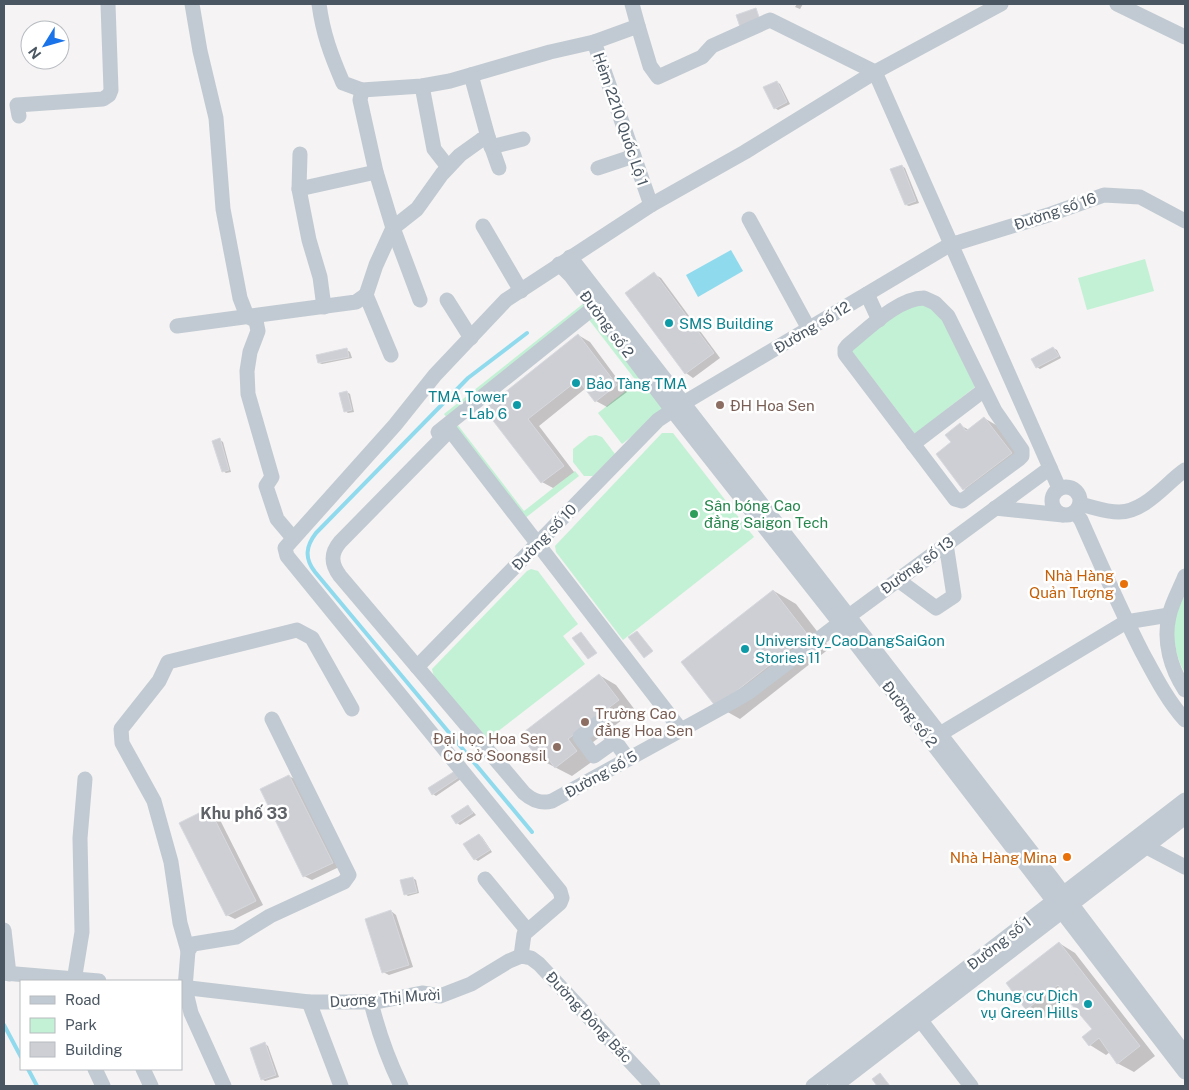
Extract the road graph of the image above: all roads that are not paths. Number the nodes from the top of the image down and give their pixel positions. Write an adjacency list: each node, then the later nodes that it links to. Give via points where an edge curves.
1 (108, 4): 14 (street, via 109,95 103,99 17,105)
2 (192, 4): 38 (street, via 216,118 223,210 240,298)
3 (319, 4): 13 (street, via 322,28 343,83)
4 (632, 4): 7 (street)
5 (1001, 4): 10 (street)
6 (1117, 4): 8 (street)
7 (638, 26): 9 (street, Hẻm 2210 Quốc Lộ 1); 10 (street, via 650,66 658,77 702,57 712,46 770,20)
8 (1185, 37)
9 (594, 42): 11 (street); 18 (street, Hẻm 2210 Quốc Lộ 1)
10 (875, 72): 24 (street); 29 (street)
11 (471, 75): 12 (street); 16 (street)
12 (422, 86): 13 (street); 19 (street, via 434,149)
13 (362, 90): 22 (street, via 360,100)
14 (19, 116)
15 (524, 139): 16 (street)
16 (490, 142): 19 (street, via 474,145); 20 (street)
17 (300, 154): 23 (street)
18 (634, 156): 21 (street); 24 (street, Hẻm 2210 Quốc Lộ 1)
19 (448, 167): 28 (street, via 417,209)
20 (499, 168)
21 (598, 168)
22 (376, 172): 23 (street); 28 (street)
23 (299, 189): 37 (street)
24 (651, 205): 30 (street)
25 (749, 219): 41 (street)
26 (1185, 221): 29 (street, Đường số 16, via 1140,197 1104,195)
27 (484, 226): 31 (street)
28 (393, 228): 33 (street, via 372,273); 34 (street)
29 (951, 244): 32 (street, Đường số 12); 48 (street)
30 (565, 261): 31 (street); 36 (street, Đường số 2)
31 (520, 290): 42 (street)
32 (867, 294): 39 (street); 41 (street, Đường số 12)
33 (366, 296): 37 (street, via 356,302); 43 (street)
34 (420, 300)
35 (447, 300): 42 (street)
36 (599, 304): 45 (street, Đường số 2); 46 (street)
37 (324, 306): 38 (street)
38 (247, 316): 40 (street); 54 (street, via 256,321 258,331 246,372 248,394 272,477 266,486 277,518)
39 (879, 320): 44 (street, via 908,301 924,298 935,303 948,316); 47 (street, via 848,345 845,354)
40 (177, 326)
41 (809, 329): 45 (street, Đường số 12)
42 (470, 338): 54 (street)
43 (391, 354)
44 (984, 390): 47 (street); 50 (street, via 1022,454)
45 (677, 407): 55 (street, Đường số 10, via 658,420); 60 (street, Đường số 2)
46 (422, 444)
47 (913, 444): 50 (street, via 959,501 964,501)
48 (1050, 468): 51 (street); 52 (street, Đường số 13)
49 (1185, 470): 53 (street, via 1132,510)
50 (993, 479): 52 (street)
51 (1059, 488): 53 (street, via 1068,486 1076,490 1080,498); 53 (street, via 1053,495 1052,504 1057,512)
52 (1006, 505): 53 (street); 56 (street, Đường số 13)
53 (1074, 511): 61 (street, via 1081,520)
54 (293, 538): 79 (street, via 285,548 287,556 560,891 560,902)
55 (537, 544): 62 (street, Đường số 10); 62 (street, via 450,430 340,542 332,555 340,576); 67 (street)
56 (946, 544): 58 (street, Đường số 13); 58 (street, via 954,596 936,608)
57 (1185, 576): 59 (street)
58 (898, 580): 60 (street, Đường số 13)
59 (1169, 615): 61 (street); 63 (street, via 1169,654)
60 (844, 620): 67 (street, Đường số 5, via 749,692); 68 (street, Đường số 2); 77 (street, Đường số 2)
61 (1126, 622): 66 (street, via 1155,677); 68 (street)
62 (418, 667): 70 (street, Đường số 5, via 524,793 536,802 552,801)
63 (1185, 690)
64 (352, 709): 80 (street, via 312,638 296,630 168,662 159,681 121,729 122,743 154,800)
65 (272, 719): 80 (street, via 349,875 344,882 270,916 236,936 193,944)
66 (1185, 720)
67 (681, 730): 70 (street, Đường số 5)
68 (940, 734): 77 (street, Đường số 2)
69 (615, 741): 70 (street)
70 (628, 759)
71 (85, 779): 83 (street, via 80,838 82,932)
72 (1185, 800): 74 (street, Đường số 1)
73 (1185, 817): 74 (street, Đường số 1)
74 (1143, 841): 75 (street); 77 (street, Đường số 1)
75 (1185, 867)
76 (485, 879): 79 (street)
77 (1063, 902): 87 (street, Đường số 1); 88 (street, Đường số 2)
78 (4, 930): 82 (street)
79 (527, 930): 81 (street)
80 (188, 951): 84 (street)
81 (520, 956): 86 (street, Dương Thị Mười, via 471,984 440,996 422,993); 99 (street, Đường Đông Bắc, via 535,960)
82 (6, 973): 83 (street)
83 (74, 980)
84 (183, 988): 85 (street, Dương Thị Mười); 96 (street)
85 (308, 1002): 86 (street, Dương Thị Mười); 97 (street)
86 (371, 1002): 98 (street, via 376,1026)
87 (916, 1015): 92 (street, Đường số 1); 102 (street)
88 (1150, 1017): 89 (street, Đường số 2); 93 (street, Đường số 2)
89 (1185, 1054)
90 (95, 1070): 94 (street)
91 (143, 1070): 95 (street)
92 (844, 1071): 100 (street, Đường số 1); 101 (street, Đường số 1)
93 (1185, 1072)
94 (103, 1086)
95 (151, 1086)
96 (224, 1086)
97 (341, 1086)
98 (401, 1086)
99 (653, 1086)
100 (814, 1086)
101 (835, 1086)
102 (971, 1086)

